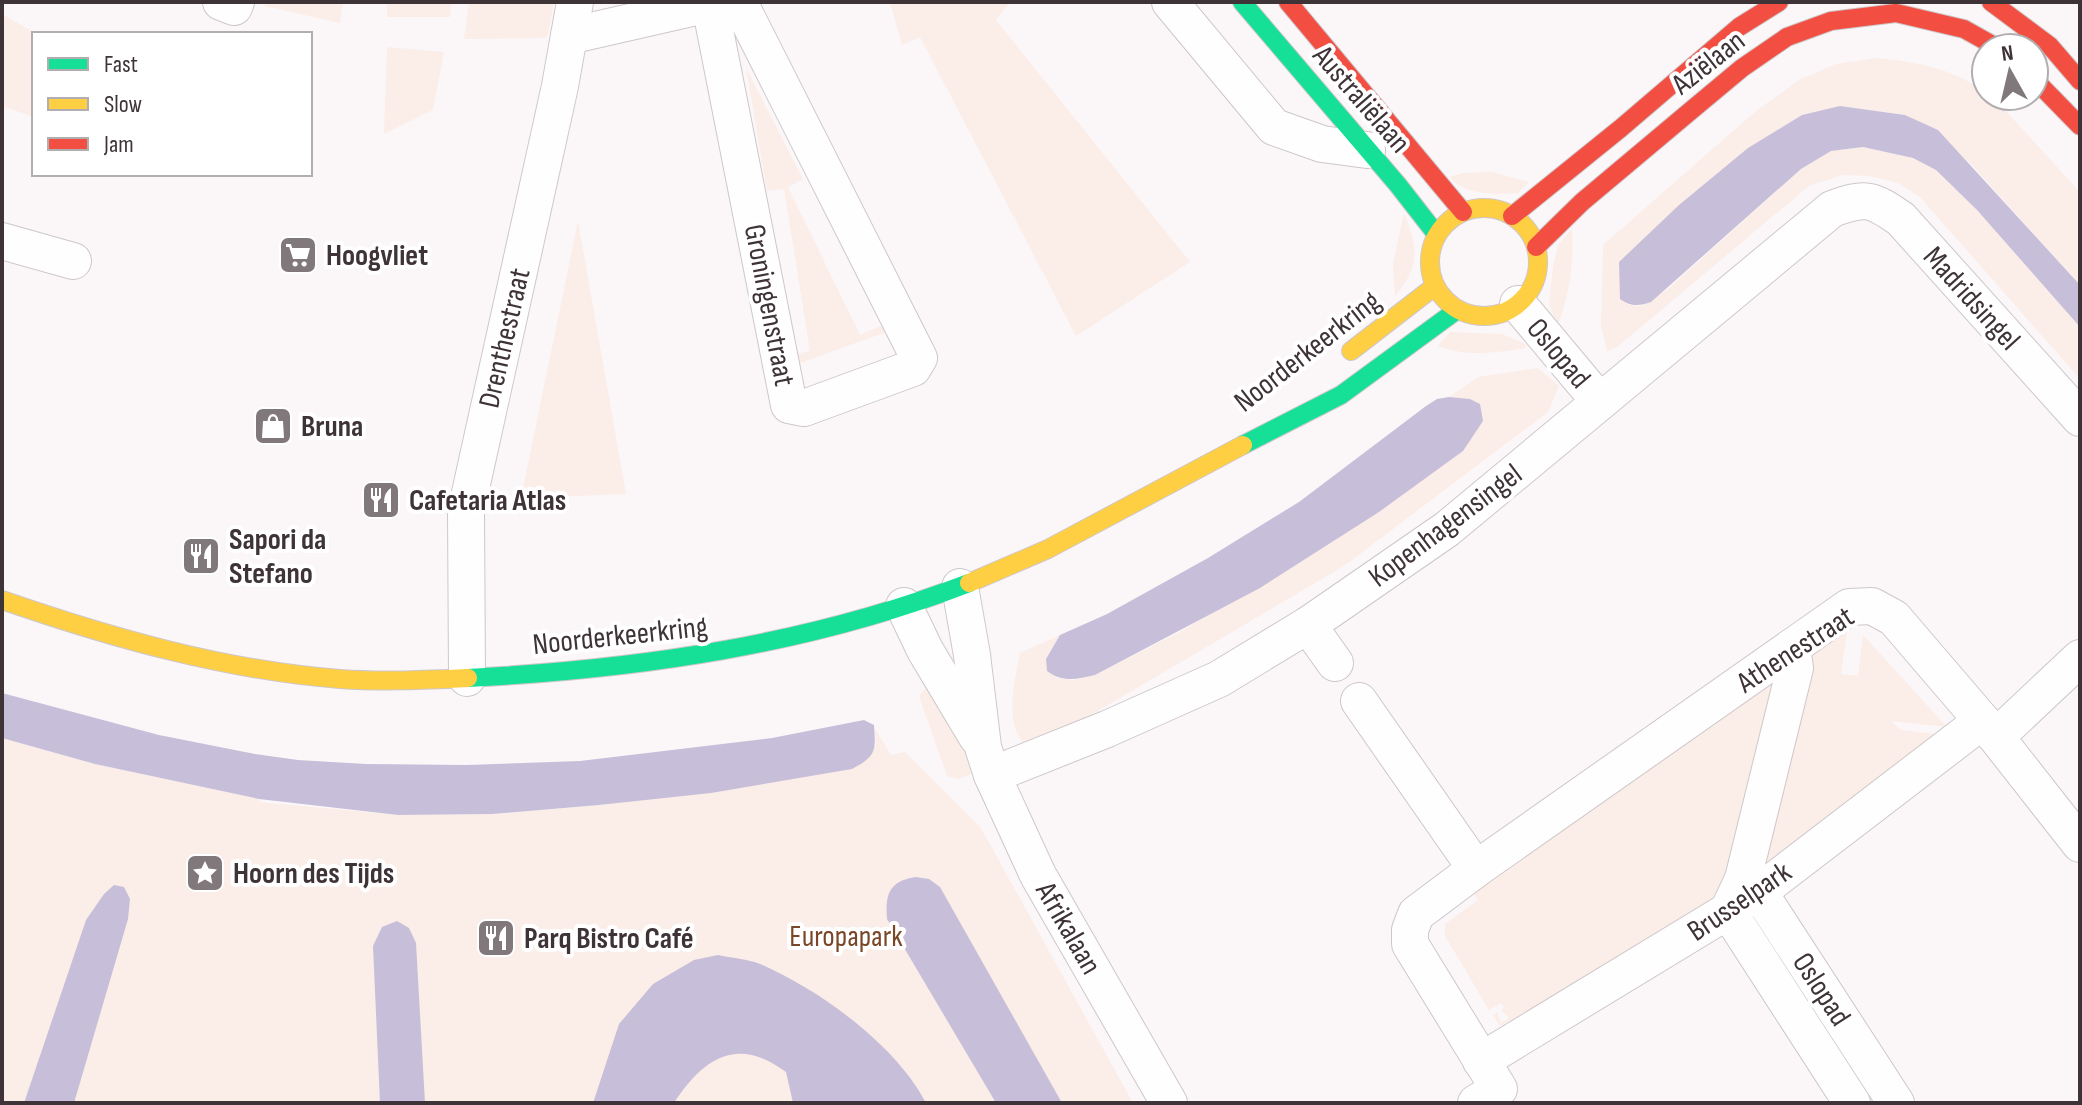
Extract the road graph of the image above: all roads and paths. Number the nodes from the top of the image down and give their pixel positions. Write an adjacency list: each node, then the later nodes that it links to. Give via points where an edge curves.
1 (221, 2): 2 (street, via 234,7)
2 (236, 2)
3 (1170, 2): 14 (street, via 1274,127 1322,144)
4 (1242, 2): 14 (street, Australiëlaan)
5 (1288, 2): 16 (street, Australiëlaan)
6 (1779, 2): 17 (street, Aziëlaan, via 1739,27)
7 (1991, 2): 11 (street, via 2050,46)
8 (722, 3): 8 (street, Groningenstraat, via 919,358 913,368 804,408 789,405); 9 (street)
9 (572, 19): 37 (street, Drenthestraat, via 466,511)
10 (1970, 32): 20 (street, Aziëlaan, via 1896,13 1831,21 1787,37 1708,96)
11 (2080, 81)
12 (2050, 95): 13 (street)
13 (2080, 126)
14 (1367, 150): 18 (street, Australiëlaan)
15 (1852, 201): 26 (street, Kopenhagensingel, via 1832,209); 28 (street, Madridsingel, via 1876,201 1901,219)
16 (1463, 212): 17 (street, via 1493,209); 18 (street)
17 (1512, 216): 20 (street)
18 (1437, 235): 22 (street, via 1429,265)
19 (2, 241): 21 (street)
20 (1536, 247): 23 (street, via 1536,278)
21 (73, 261)
22 (1435, 286): 24 (street); 25 (street, Noorderkeerkring)
23 (1518, 304): 24 (street, via 1488,316); 26 (street, Oslopad)
24 (1457, 310): 29 (street, Noorderkeerkring, via 1327,403)
25 (1333, 364)
26 (1600, 402): 33 (street, Kopenhagensingel, via 1447,529)
27 (1275, 410): 29 (street, Noorderkeerkring)
28 (2080, 418)
29 (1214, 459): 30 (street, Noorderkeerkring, via 1107,519)
30 (960, 587): 32 (street, Noorderkeerkring); 40 (street, Afrikalaan)
31 (2, 600): 37 (street, Noorderkeerkring, via 68,624 231,665 340,679)
32 (904, 606): 37 (street, Noorderkeerkring, via 698,657); 40 (street, Afrikalaan)
33 (1308, 625): 36 (street); 40 (street, Kopenhagensingel, via 1219,679 1107,729)
34 (1792, 647): 39 (street, Athenestraat, via 1849,607 1872,606 1894,618); 42 (street, Athenestraat); 43 (street, via 1795,668)
35 (2080, 658): 39 (street)
36 (1335, 663)
37 (467, 678)
38 (1359, 701): 42 (street)
39 (1989, 729): 41 (street, Athenestraat); 43 (street, Brusselpark)
40 (988, 761): 45 (street, Afrikalaan, via 1038,875)
41 (2080, 844)
42 (1476, 869): 44 (street, Athenestraat, via 1416,914 1410,944)
43 (1743, 894): 44 (street, Brusselpark); 46 (street, Oslopad); 47 (street, Oslopad)
44 (1491, 1089)
45 (1169, 1103)
46 (1852, 1103)
47 (1896, 1103)

